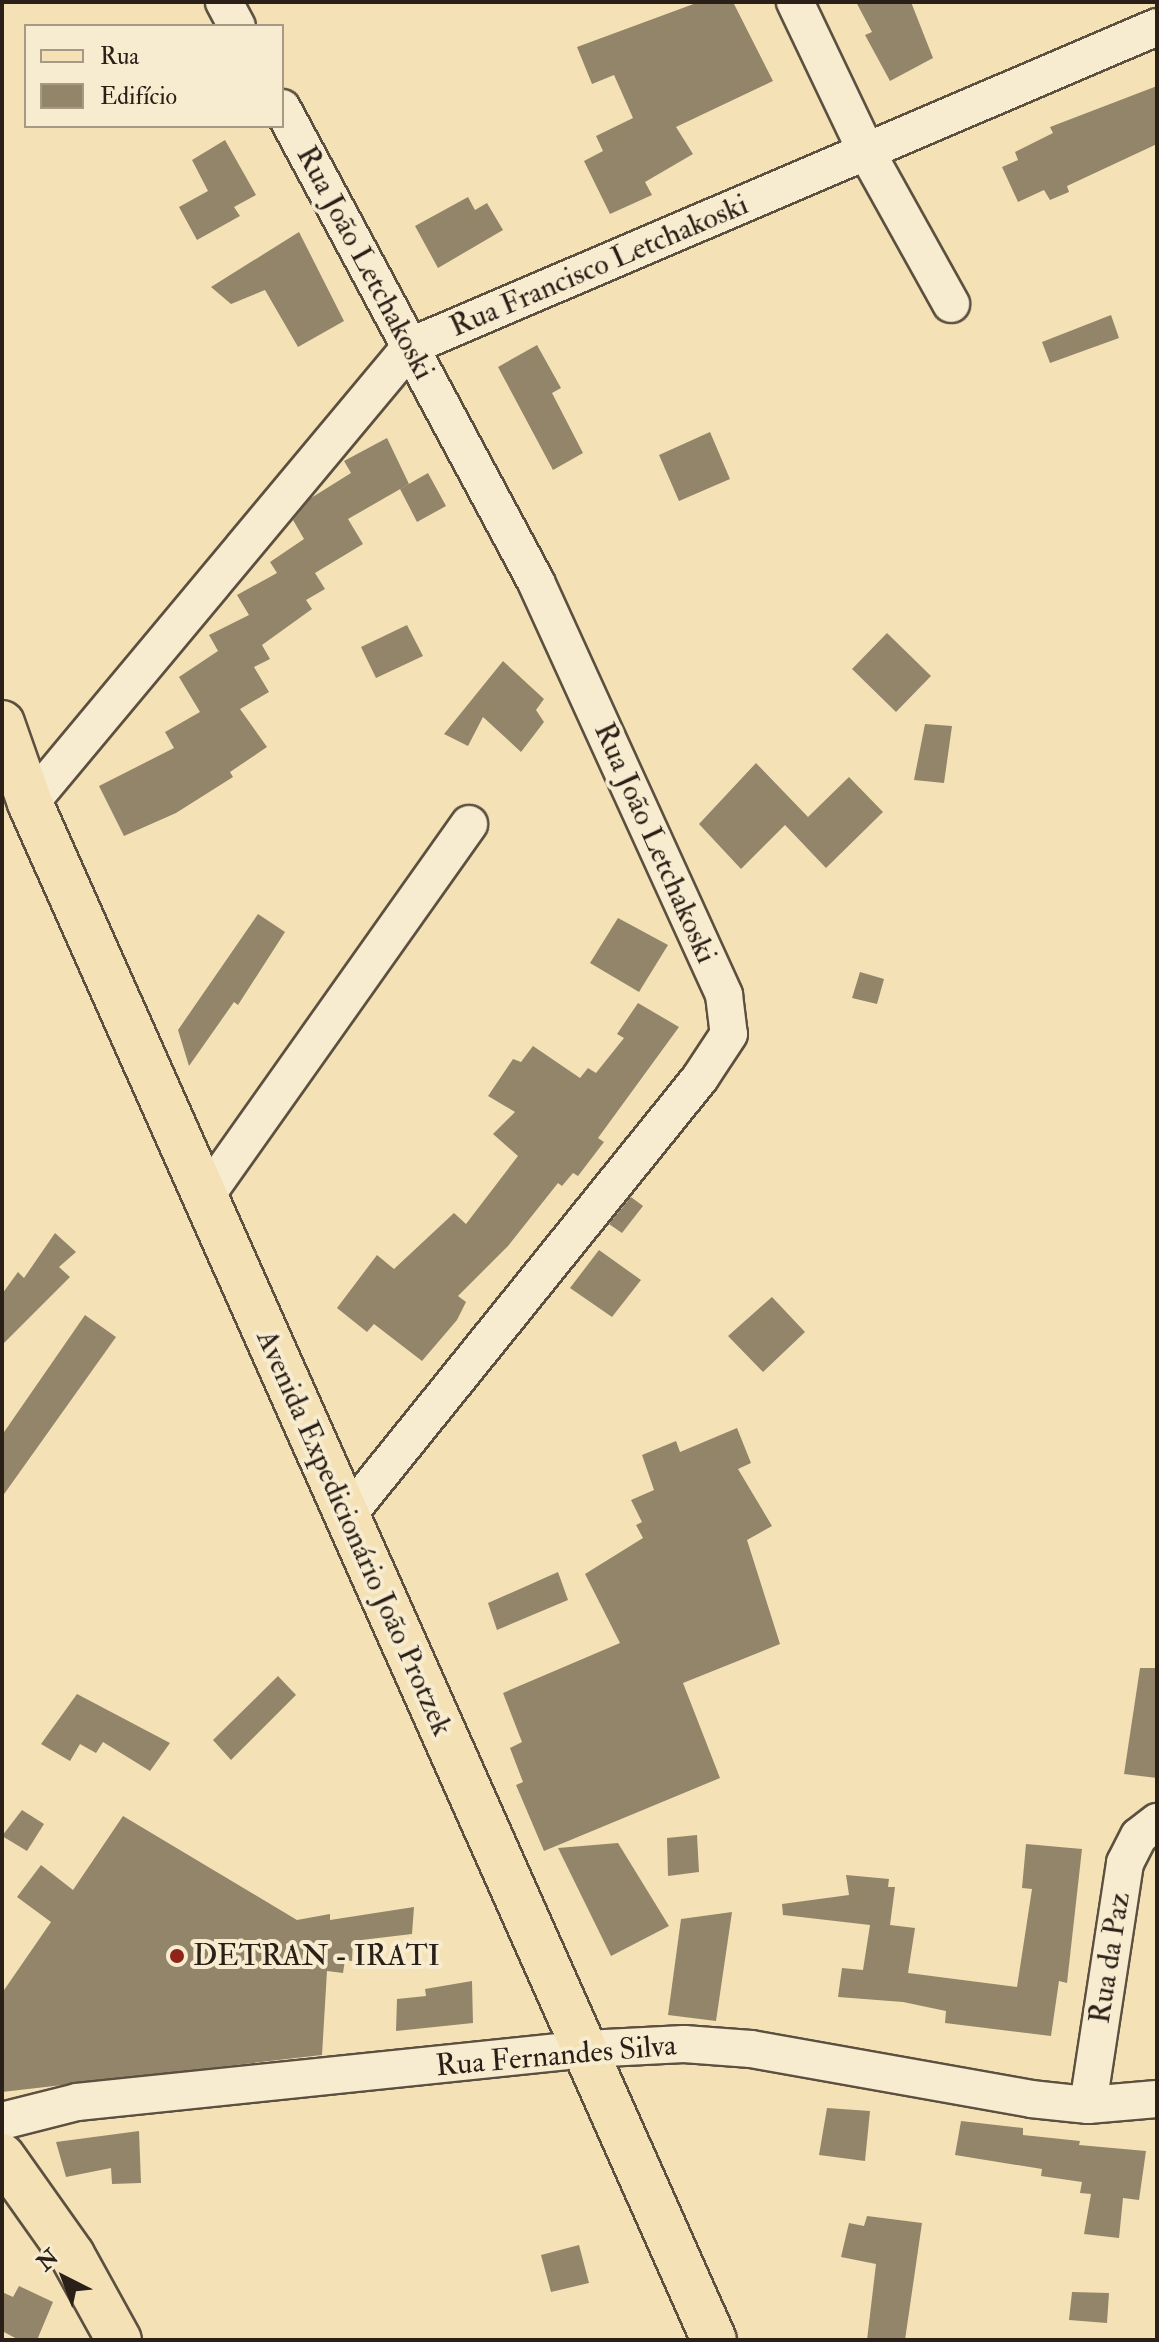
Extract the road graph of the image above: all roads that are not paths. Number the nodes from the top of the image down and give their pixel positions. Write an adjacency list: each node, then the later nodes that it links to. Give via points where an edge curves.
1 (224, 2): 3 (street)
2 (795, 2): 6 (street)
3 (236, 24)
4 (1157, 27): 6 (street, Rua Francisco Letchakoski)
5 (284, 112): 8 (street, Rua João Letchakoski)
6 (866, 151): 7 (street); 8 (street, Rua Francisco Letchakoski)
7 (951, 304)
8 (411, 346): 10 (street, Rua Francisco Letchakoski); 13 (street, Rua João Letchakoski, via 536,582 724,995 729,1034 700,1078)
9 (2, 723): 10 (main road, Avenida Expedicionário João Protzek)
10 (30, 803): 12 (main road, Avenida Expedicionário João Protzek)
11 (469, 824): 12 (street)
12 (205, 1197): 13 (main road, Avenida Expedicionário João Protzek)
13 (346, 1517): 15 (main road, Avenida Expedicionário João Protzek)
14 (1157, 1822): 17 (street, Rua da Paz, via 1139,1836 1125,1863)
15 (586, 2049): 17 (street, Rua Fernandes Silva, via 684,2044 751,2049); 18 (street, Rua Fernandes Silva, via 77,2102); 21 (main road, Avenida Expedicionário João Protzek)
16 (1157, 2099): 17 (street, Rua Fernandes Silva)
17 (1088, 2105)
18 (2, 2121)
19 (2, 2156): 20 (main road, via 72,2255)
20 (119, 2340)
21 (714, 2340)

